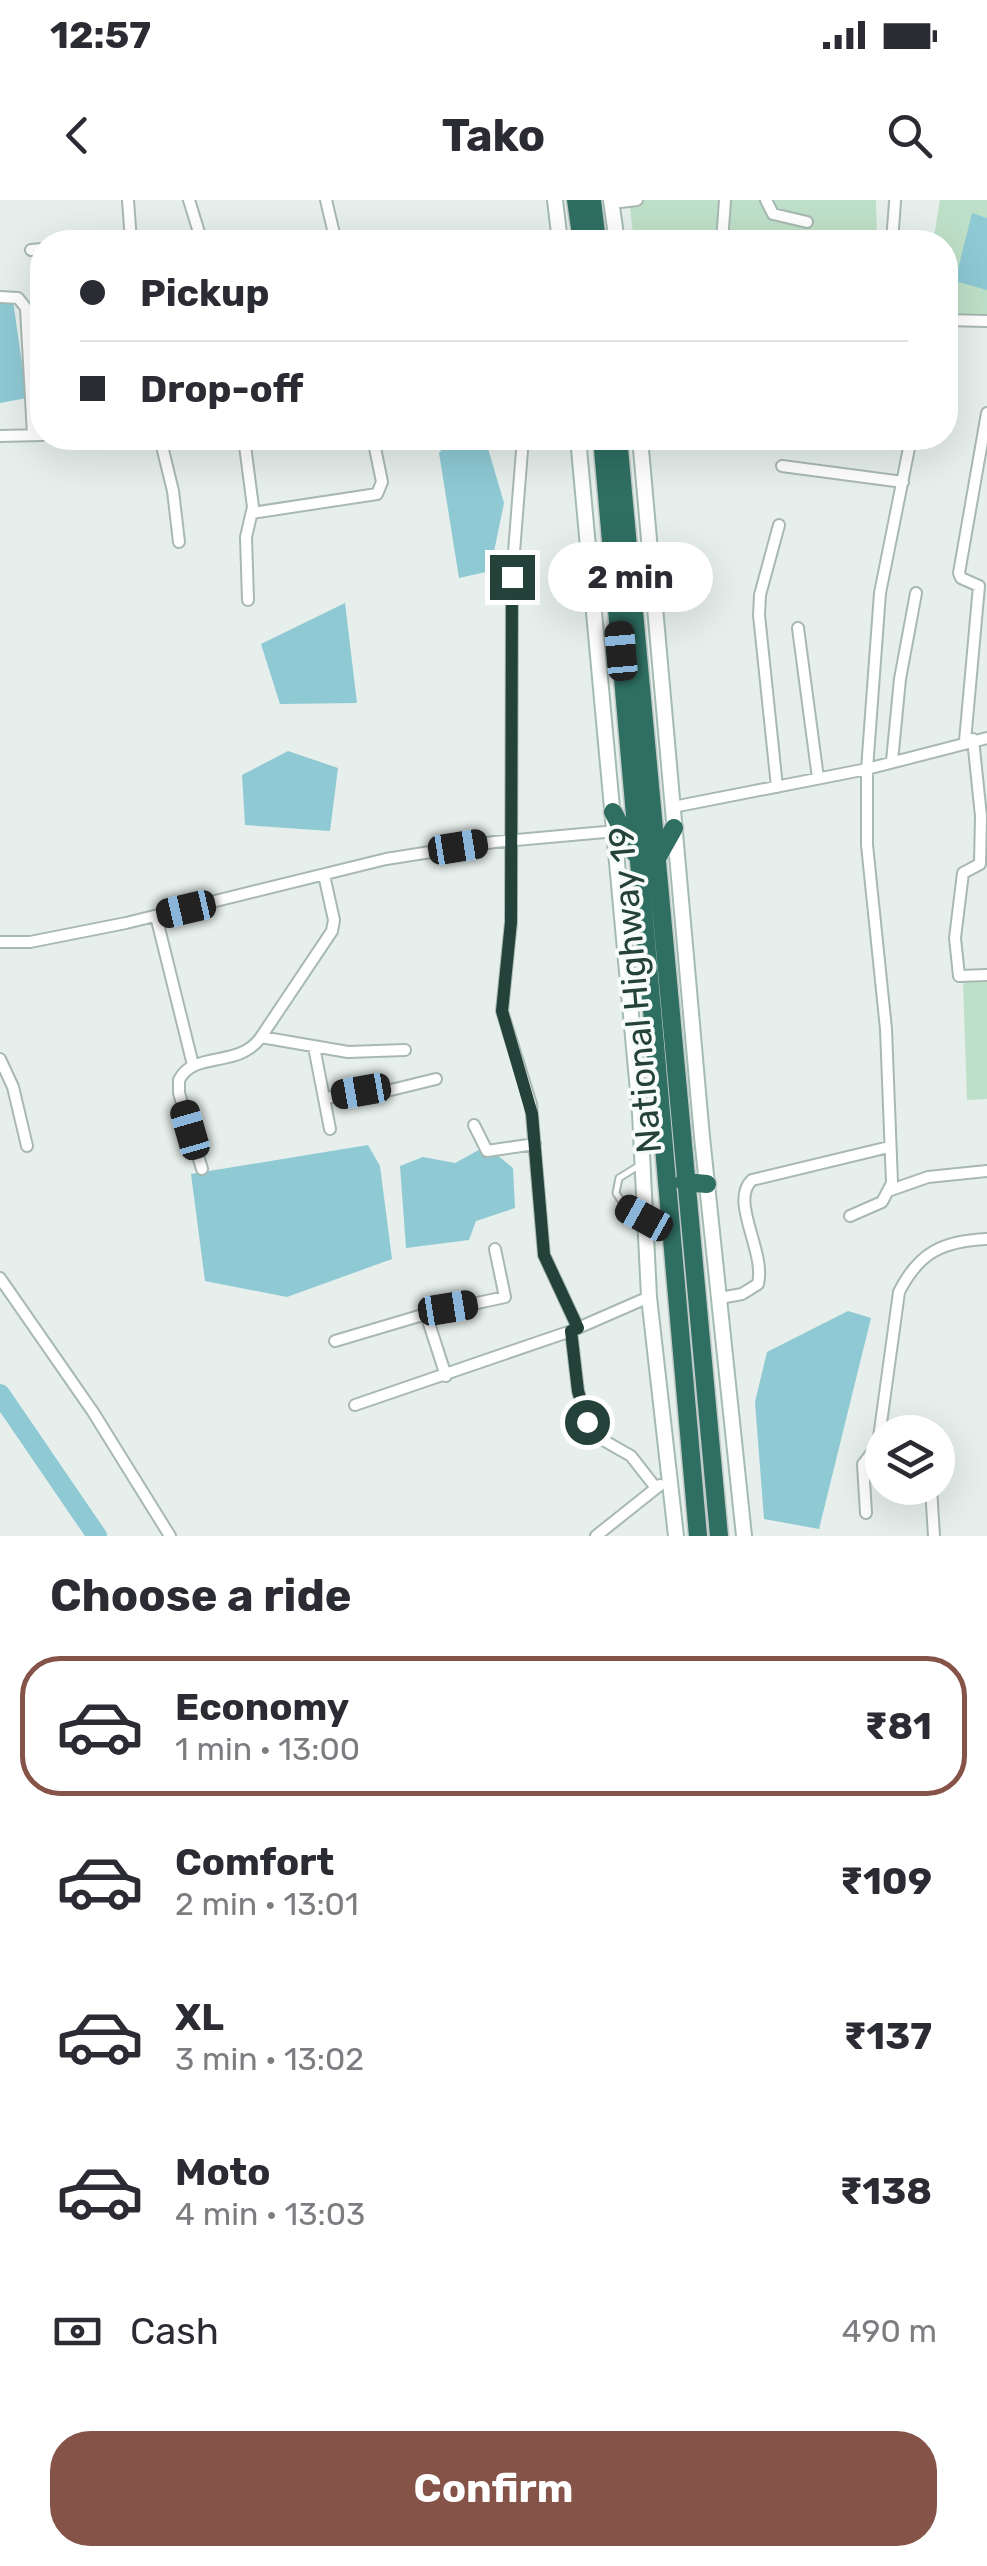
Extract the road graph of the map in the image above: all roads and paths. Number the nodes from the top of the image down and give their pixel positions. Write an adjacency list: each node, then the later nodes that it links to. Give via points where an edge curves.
1 (128, 200): 13 (street)
2 (190, 200): 14 (street)
3 (326, 200): 15 (street)
4 (555, 200): 16 (main road)
5 (576, 200): 17 (highway)
6 (592, 200): 18 (highway)
7 (638, 200): 10 (street)
8 (725, 200): 20 (street)
9 (766, 200): 12 (street, via 773,214)
10 (611, 202): 19 (main road)
11 (895, 202): 21 (street)
12 (807, 222)
13 (131, 230)
14 (199, 230)
15 (333, 230)
16 (559, 230)
17 (580, 230)
18 (596, 230)
19 (615, 230)
20 (723, 230)
21 (893, 230)
22 (0, 298): 25 (street, via 18,298 26,308)
23 (958, 320): 24 (street)
24 (987, 321)
25 (30, 350)
26 (987, 413): 47 (street, via 959,573 978,586)
27 (30, 435): 28 (street)
28 (0, 436)
29 (163, 450): 42 (street)
30 (245, 450): 40 (street)
31 (375, 450): 40 (street, via 382,482 377,494)
32 (522, 450): 55 (street, via 512,577)
33 (579, 450): 53 (main road)
34 (603, 450): 56 (highway)
35 (619, 450): 56 (highway, National Highway 19)
36 (641, 450): 52 (main road)
37 (909, 450): 39 (street)
38 (782, 466): 39 (street)
39 (902, 482): 49 (street, via 880,593)
40 (252, 512): 44 (street)
41 (779, 525): 51 (street, via 759,614)
42 (179, 542)
43 (916, 594): 48 (street)
44 (248, 600)
45 (798, 628): 50 (street)
46 (987, 738): 47 (street)
47 (969, 740): 48 (street); 60 (street, via 981,816 980,864 963,873 955,947 959,976)
48 (892, 761): 49 (street)
49 (868, 768): 50 (street); 72 (street, via 867,845 886,1029)
50 (818, 778): 51 (street)
51 (778, 787): 52 (street)
52 (673, 807): 54 (main road)
53 (614, 821): 55 (street); 56 (highway); 73 (main road)
54 (674, 828): 56 (highway); 77 (main road)
55 (509, 840): 57 (street); 70 (street, via 511,922 502,1011)
56 (648, 861): 76 (highway, National Highway 19); 98 (highway)
57 (324, 875): 58 (street); 61 (street, via 332,931)
58 (156, 916): 59 (street); 65 (street)
59 (0, 942)
60 (987, 975)
61 (262, 1037): 62 (street); 65 (street, via 243,1055)
62 (314, 1047): 63 (street); 67 (street)
63 (405, 1050)
64 (0, 1059): 71 (street)
65 (193, 1065): 74 (street, via 182,1073 179,1092)
66 (436, 1079): 67 (street)
67 (324, 1098): 69 (street)
68 (474, 1124): 70 (street, via 486,1151)
69 (330, 1128)
70 (535, 1144): 87 (street, via 544,1255)
71 (27, 1146)
72 (889, 1147): 78 (street); 85 (street, via 744,1187 758,1284)
73 (643, 1164): 80 (main road); 80 (lane, via 620,1178 616,1193)
74 (202, 1169)
75 (987, 1170): 78 (street)
76 (684, 1182): 77 (highway); 99 (highway, National Highway 19)
77 (707, 1184): 85 (main road)
78 (891, 1190): 79 (street, via 882,1202)
79 (850, 1216)
80 (644, 1218): 84 (main road)
81 (987, 1239): 94 (street, via 930,1251 900,1292 878,1445 862,1464)
82 (495, 1248): 86 (street, via 505,1297)
83 (0, 1278): 95 (street)
84 (649, 1297): 87 (street); 91 (main road)
85 (720, 1298): 100 (main road)
86 (426, 1314): 88 (street); 89 (street)
87 (574, 1329): 89 (street); 92 (street, via 587,1422 631,1456)
88 (335, 1341)
89 (446, 1376): 90 (street)
90 (355, 1405)
91 (669, 1479): 92 (street); 97 (main road)
92 (656, 1488): 96 (street)
93 (932, 1505): 101 (street)
94 (866, 1514)
95 (170, 1536)
96 (596, 1536)
97 (676, 1536)
98 (698, 1536)
99 (719, 1536)
100 (744, 1536)
101 (934, 1536)

